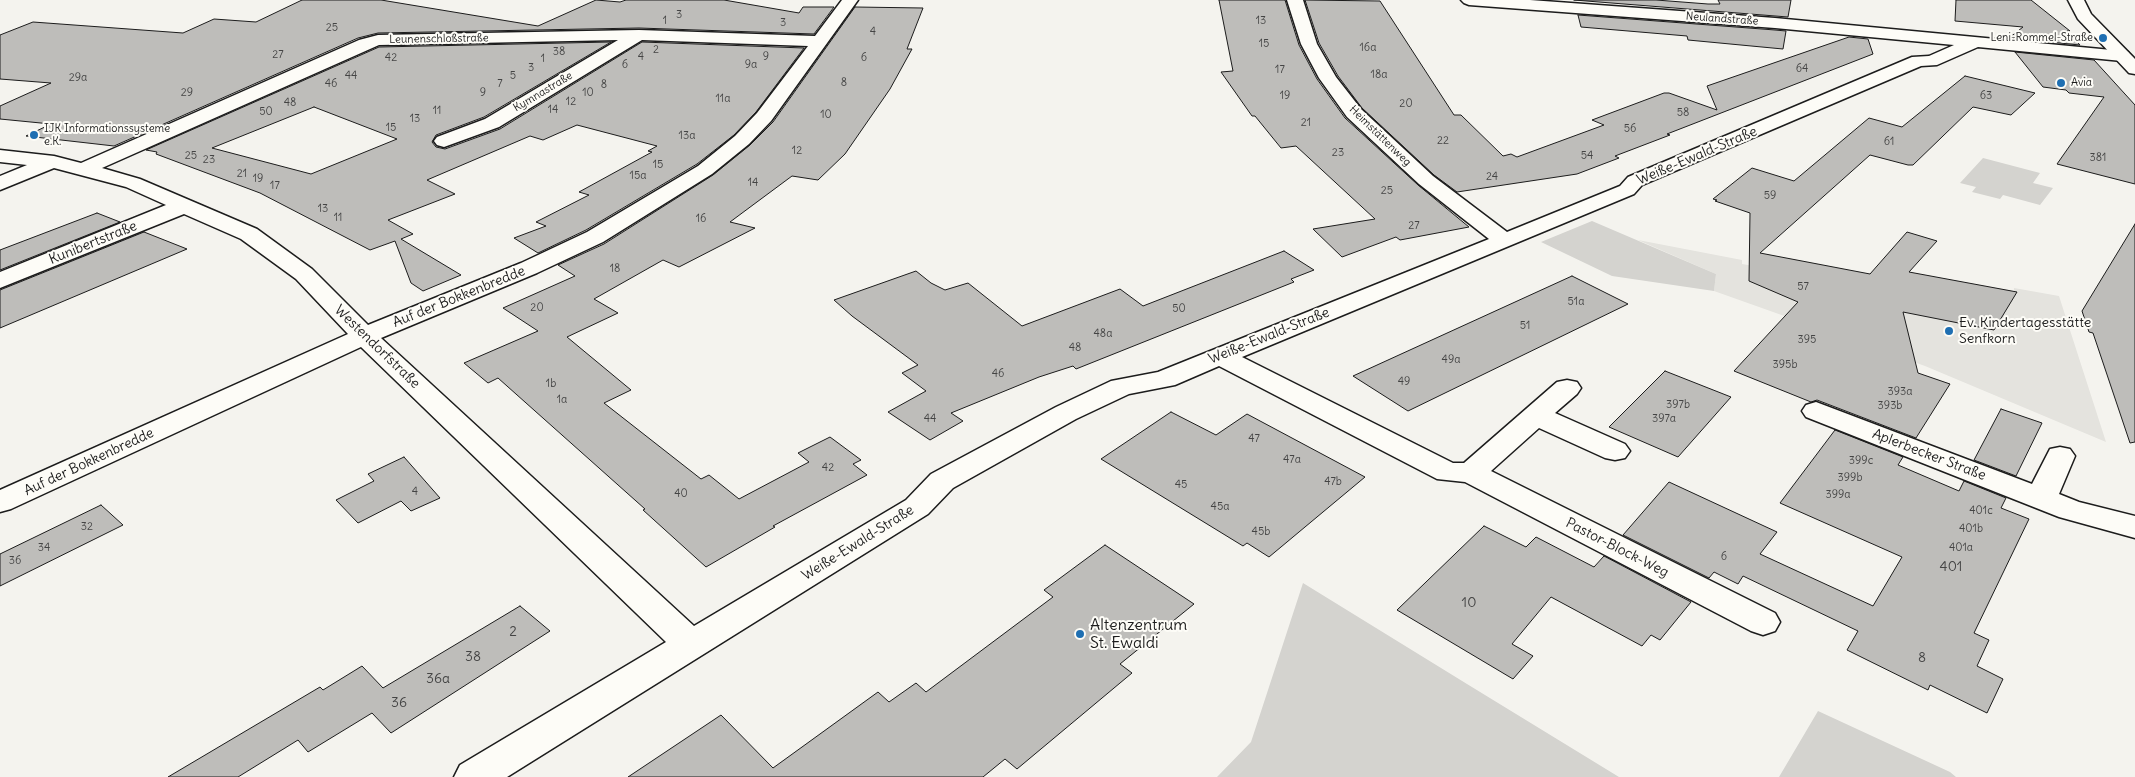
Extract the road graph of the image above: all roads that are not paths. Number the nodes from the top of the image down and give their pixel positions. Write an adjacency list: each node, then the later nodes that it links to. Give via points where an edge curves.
1 (850, 0): 10 (street, Auf der Bokkenbredde)
2 (1295, 0): 19 (street, Heimstättenweg, via 1308,44 1354,113 1426,180)
3 (1469, 0): 5 (street, Neulandstraße)
4 (2076, 0): 12 (street, via 2084,16)
5 (1492, 1): 6 (street, Neulandstraße)
6 (1555, 3): 8 (street, Neulandstraße)
7 (1767, 8): 8 (street)
8 (1775, 23): 11 (street, Neulandstraße)
9 (638, 36): 10 (street, Leunenschloßstraße); 13 (street, Kymnastraße, via 492,122); 16 (street, Leunenschloßstraße, via 378,40)
10 (821, 41): 21 (street, Auf der Bokkenbredde, via 764,116 742,140 705,170 595,237)
11 (1976, 42): 12 (street, Weiße-Ewald-Straße); 19 (street, Weiße-Ewald-Straße, via 1931,61 1918,61 1635,181 1627,190)
12 (2128, 63)
13 (444, 141)
14 (0, 156): 15 (street, Westendorfstraße)
15 (54, 162): 16 (street, Westendorfstraße); 17 (street)
16 (84, 169): 18 (street, Westendorfstraße, via 133,183)
17 (0, 184)
18 (186, 205): 20 (street, Kunibertstraße); 21 (street, Westendorfstraße, via 249,234 304,274)
19 (1505, 241): 22 (street, Weiße-Ewald-Straße)
20 (0, 281)
21 (364, 336): 30 (street, Auf der Bokkenbredde); 33 (street, Westendorfstraße)
22 (1219, 356): 28 (street, Pastor-Block-Weg, via 1448,472); 33 (street, Weiße-Ewald-Straße, via 1165,379 1121,387 942,481 917,507)
23 (1567, 388): 25 (street)
24 (1816, 411): 29 (street, Aplerbecker Straße)
25 (1535, 415): 26 (street); 28 (street)
26 (1616, 451)
27 (2060, 456): 29 (street)
28 (1471, 473): 32 (street, Pastor-Block-Weg)
29 (2041, 499): 31 (street, Aplerbecker Straße)
30 (0, 502)
31 (2135, 527)
32 (1763, 622)
33 (692, 645): 34 (street, Weiße-Ewald-Straße)
34 (474, 777)

